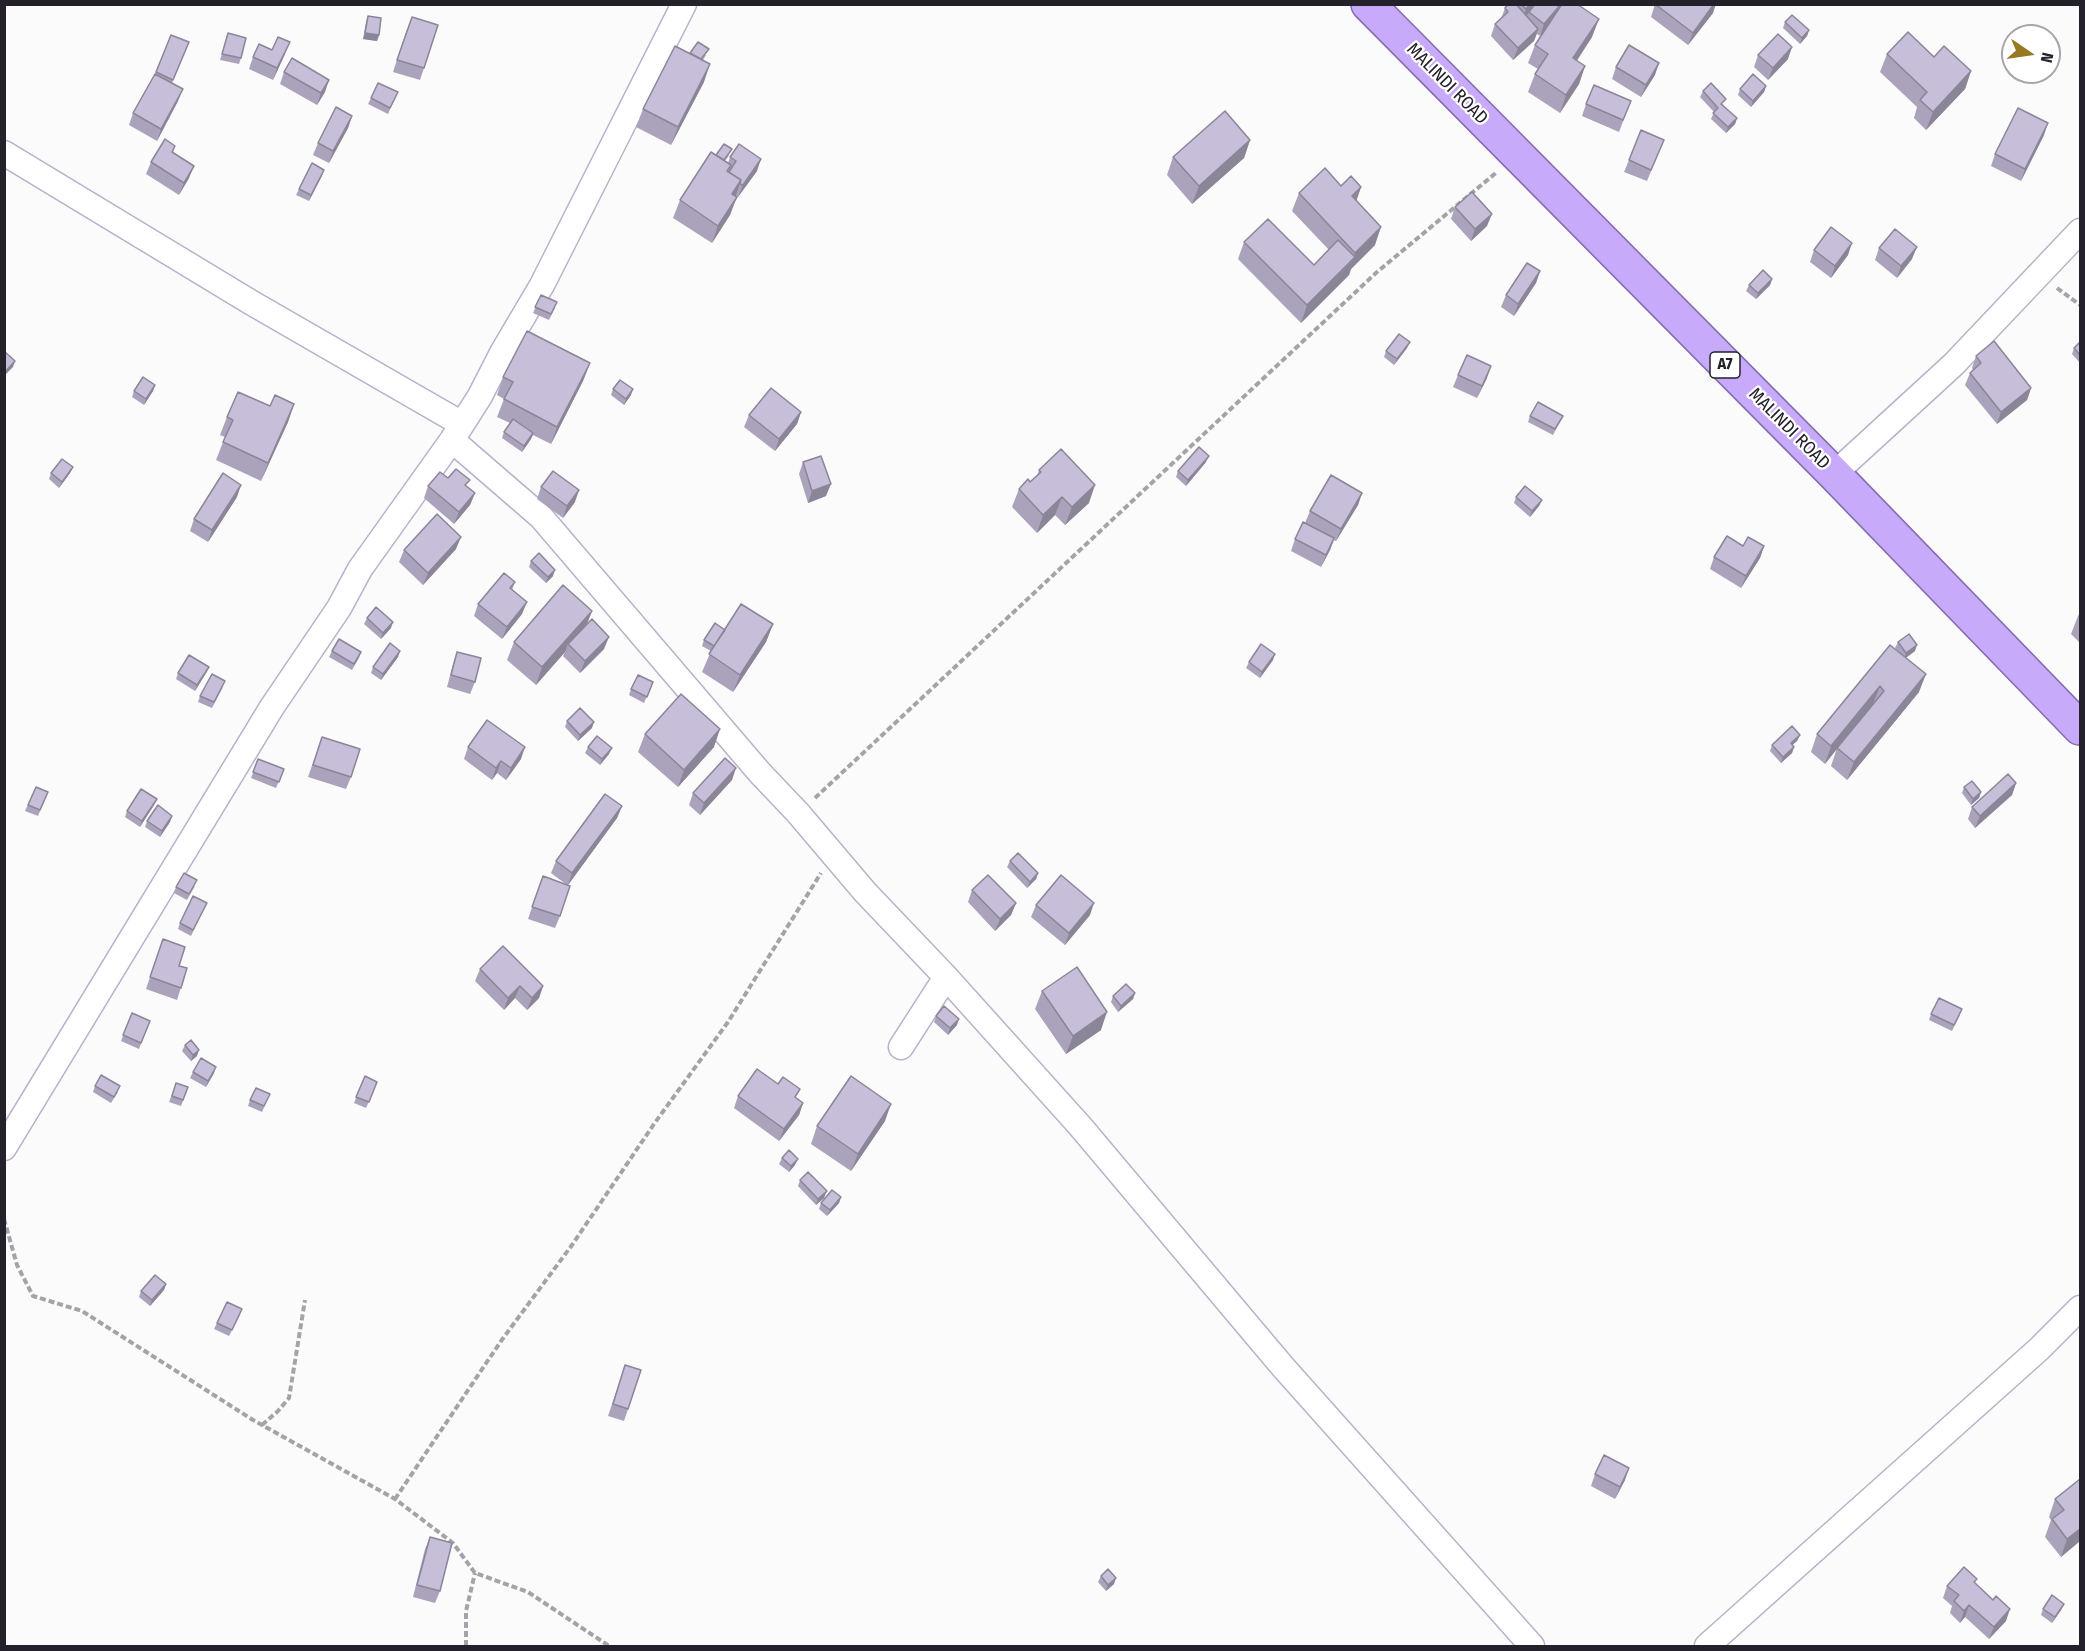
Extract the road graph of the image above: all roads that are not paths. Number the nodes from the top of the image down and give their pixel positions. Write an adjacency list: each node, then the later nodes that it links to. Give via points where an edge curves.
1 (684, 4): 5 (street, via 542,285)
2 (1368, 4): 6 (highway, MALINDI ROAD / A7)
3 (4, 153): 5 (street)
4 (2080, 231): 6 (street, via 1954,364)
5 (457, 432): 8 (street, via 541,517 760,773); 10 (street, via 360,569 339,608 272,707)
6 (1834, 474): 7 (highway, MALINDI ROAD / A7)
7 (2080, 728)
8 (946, 976): 9 (street); 12 (street, via 1102,1150 1283,1367)
9 (901, 1047)
10 (4, 1148)
11 (2080, 1308): 13 (street)
12 (1532, 1647)
13 (1707, 1647)

